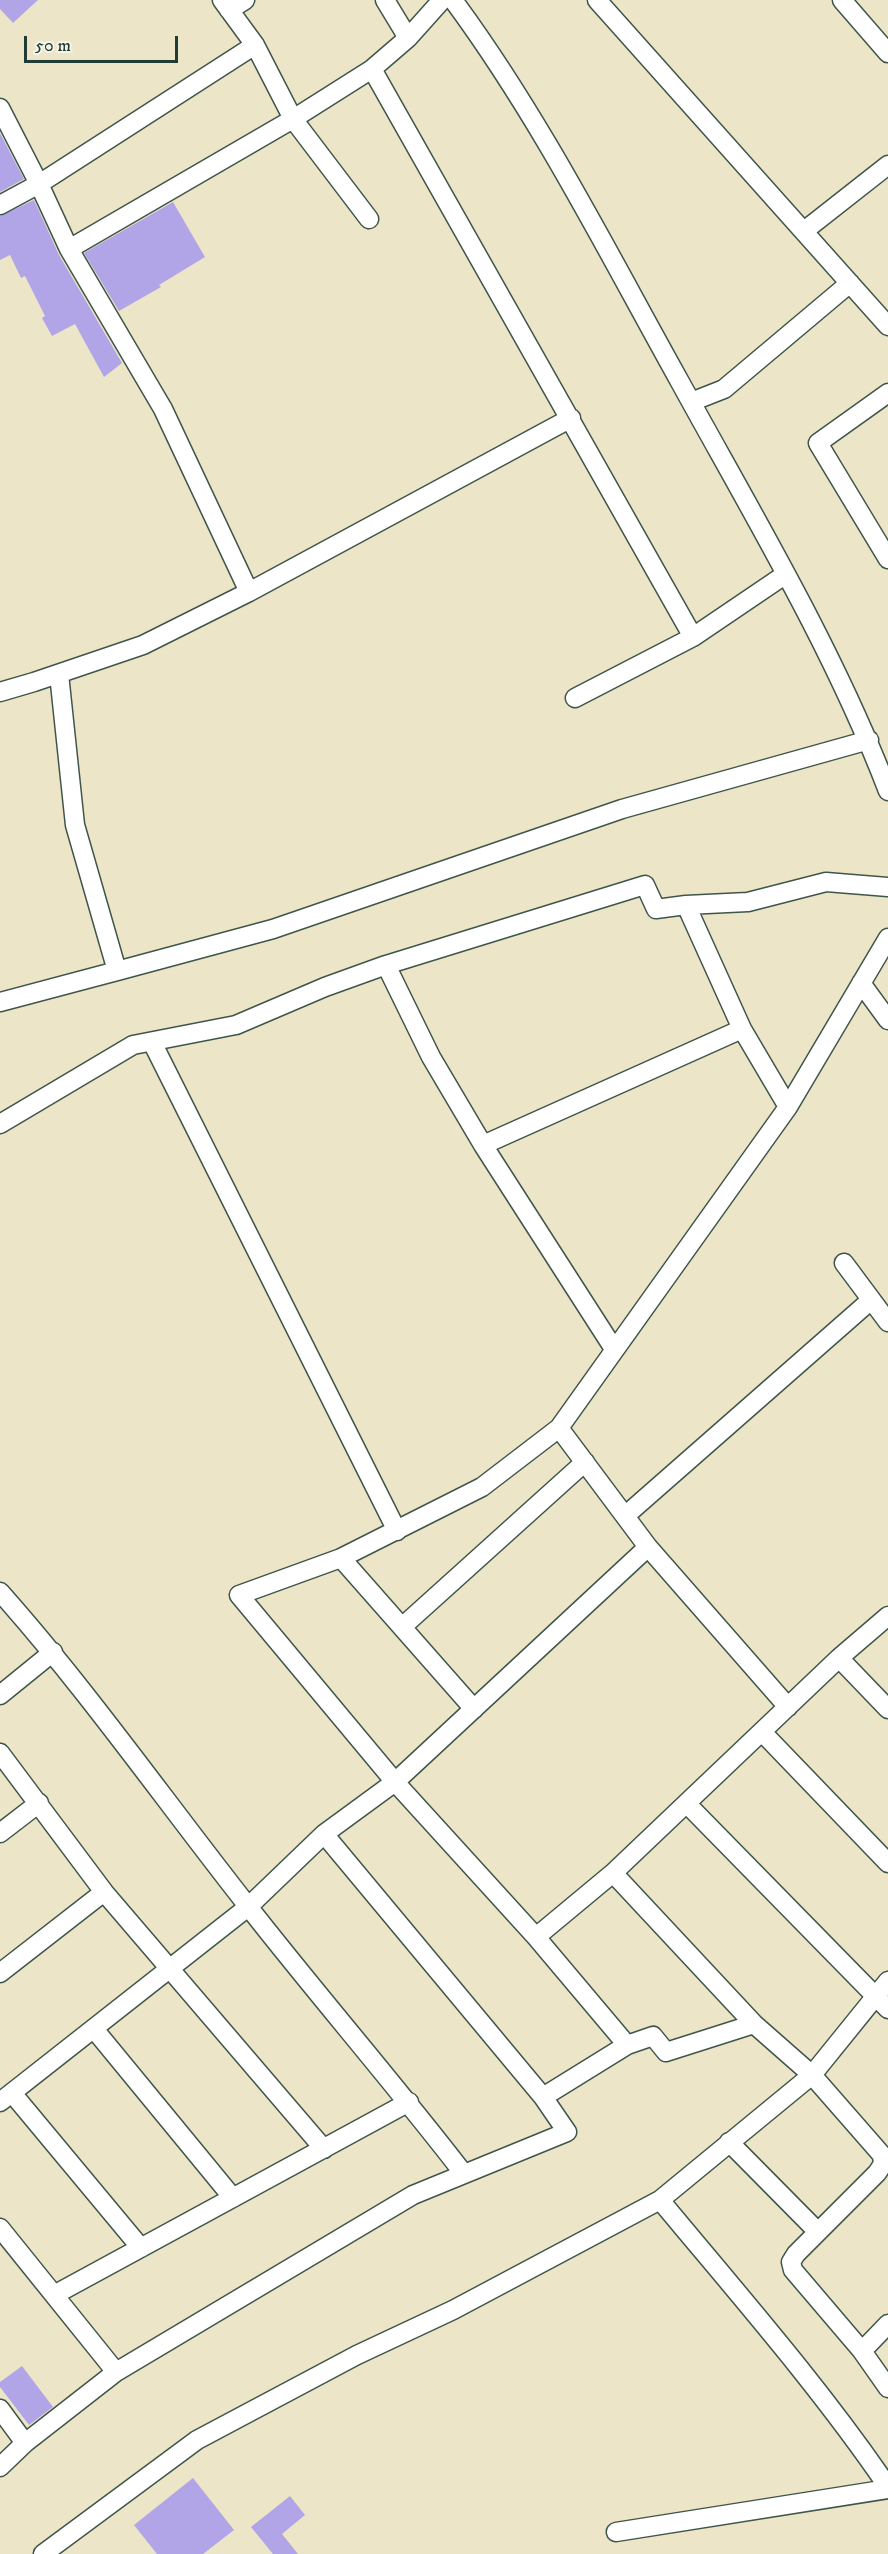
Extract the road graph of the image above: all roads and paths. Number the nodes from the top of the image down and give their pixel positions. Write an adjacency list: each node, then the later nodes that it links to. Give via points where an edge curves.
1 (385, 0): 7 (street)
2 (442, 0): 7 (street)
3 (453, 0): 22 (street, via 549,145)
4 (597, 0): 17 (street)
5 (842, 0): 9 (street)
6 (232, 3): 8 (street)
7 (408, 38): 10 (street)
8 (255, 45): 12 (street); 14 (street)
9 (888, 53)
10 (372, 69): 12 (street); 23 (street)
11 (0, 108): 14 (street)
12 (293, 119): 16 (street); 18 (street)
13 (888, 165): 17 (street)
14 (39, 184): 15 (street); 18 (street)
15 (0, 205)
16 (369, 219)
17 (804, 231): 19 (street)
18 (69, 249): 26 (street, via 163,409)
19 (850, 283): 20 (street); 22 (street, via 724,389)
20 (888, 326)
21 (888, 393): 24 (street, via 818,443)
22 (691, 402): 25 (street)
23 (571, 418): 26 (street); 27 (street)
24 (888, 559)
25 (786, 574): 27 (street); 31 (street)
26 (249, 592): 28 (street, via 142,645)
27 (693, 638): 30 (street)
28 (59, 674): 29 (street); 37 (street, via 75,825)
29 (0, 692)
30 (575, 698)
31 (869, 740): 32 (street); 37 (street, via 622,809 273,929)
32 (888, 790)
33 (888, 887): 34 (street, via 826,882 748,902)
34 (686, 905): 36 (street, via 656,909 645,885); 41 (street)
35 (888, 938): 38 (street)
36 (386, 965): 42 (street, via 236,1025); 45 (street, via 431,1057)
37 (117, 971): 39 (street)
38 (861, 983): 40 (street); 43 (street)
39 (0, 1002)
40 (888, 1020)
41 (742, 1029): 43 (street); 45 (street)
42 (152, 1042): 44 (street, via 133,1045); 53 (street)
43 (788, 1107): 49 (street)
44 (0, 1125)
45 (483, 1145): 49 (street)
46 (844, 1263): 47 (street)
47 (871, 1300): 48 (street); 52 (street)
48 (886, 1317)
49 (614, 1349): 50 (street)
50 (559, 1428): 51 (street); 53 (street, via 482,1487)
51 (585, 1462): 52 (street); 58 (street)
52 (625, 1516): 54 (street)
53 (397, 1531): 55 (street)
54 (648, 1547): 62 (street); 63 (street)
55 (341, 1558): 58 (street); 67 (street, via 239,1595)
56 (0, 1592): 59 (street)
57 (888, 1616): 60 (street)
58 (402, 1627): 63 (street)
59 (53, 1652): 61 (street); 75 (street)
60 (839, 1658): 62 (street); 64 (street)
61 (0, 1695)
62 (789, 1707): 65 (street)
63 (474, 1709): 67 (street)
64 (888, 1709)
65 (762, 1732): 69 (street); 72 (street)
66 (0, 1753): 68 (street)
67 (395, 1782): 71 (street); 76 (street)
68 (39, 1803): 70 (street); 74 (street)
69 (687, 1804): 73 (street); 80 (street)
70 (0, 1833)
71 (324, 1834): 75 (street); 86 (street)
72 (888, 1863)
73 (613, 1873): 76 (street); 81 (street)
74 (104, 1892): 77 (street); 78 (street)
75 (248, 1906): 77 (street); 87 (street)
76 (536, 1937): 83 (street)
77 (169, 1970): 82 (street); 89 (street)
78 (0, 1973)
79 (888, 1981): 80 (street)
80 (881, 2003): 84 (street)
81 (754, 2024): 83 (street, via 666,2052 653,2036); 84 (street)
82 (94, 2029): 85 (street); 91 (street)
83 (627, 2045): 86 (street)
84 (812, 2075): 88 (street); 94 (street, via 882,2155 883,2164)
85 (6, 2097): 95 (street)
86 (543, 2097): 90 (street, via 567,2132)
87 (409, 2102): 89 (street); 90 (street)
88 (729, 2142): 92 (street); 94 (street)
89 (324, 2148): 91 (street)
90 (464, 2174): 99 (street, via 413,2195)
91 (233, 2198): 95 (street)
92 (660, 2200): 104 (street, via 795,2362); 106 (street, via 197,2440)
93 (0, 2228): 96 (street)
94 (818, 2232): 98 (street, via 796,2254 791,2262 793,2270)
95 (141, 2248): 96 (street)
96 (54, 2295): 99 (street)
97 (888, 2324): 98 (street)
98 (862, 2351): 100 (street)
99 (116, 2372): 102 (street)
100 (888, 2388)
101 (0, 2409): 102 (street)
102 (25, 2443): 103 (street)
103 (0, 2467)
104 (888, 2488): 105 (street)
105 (616, 2532)
106 (43, 2554)

